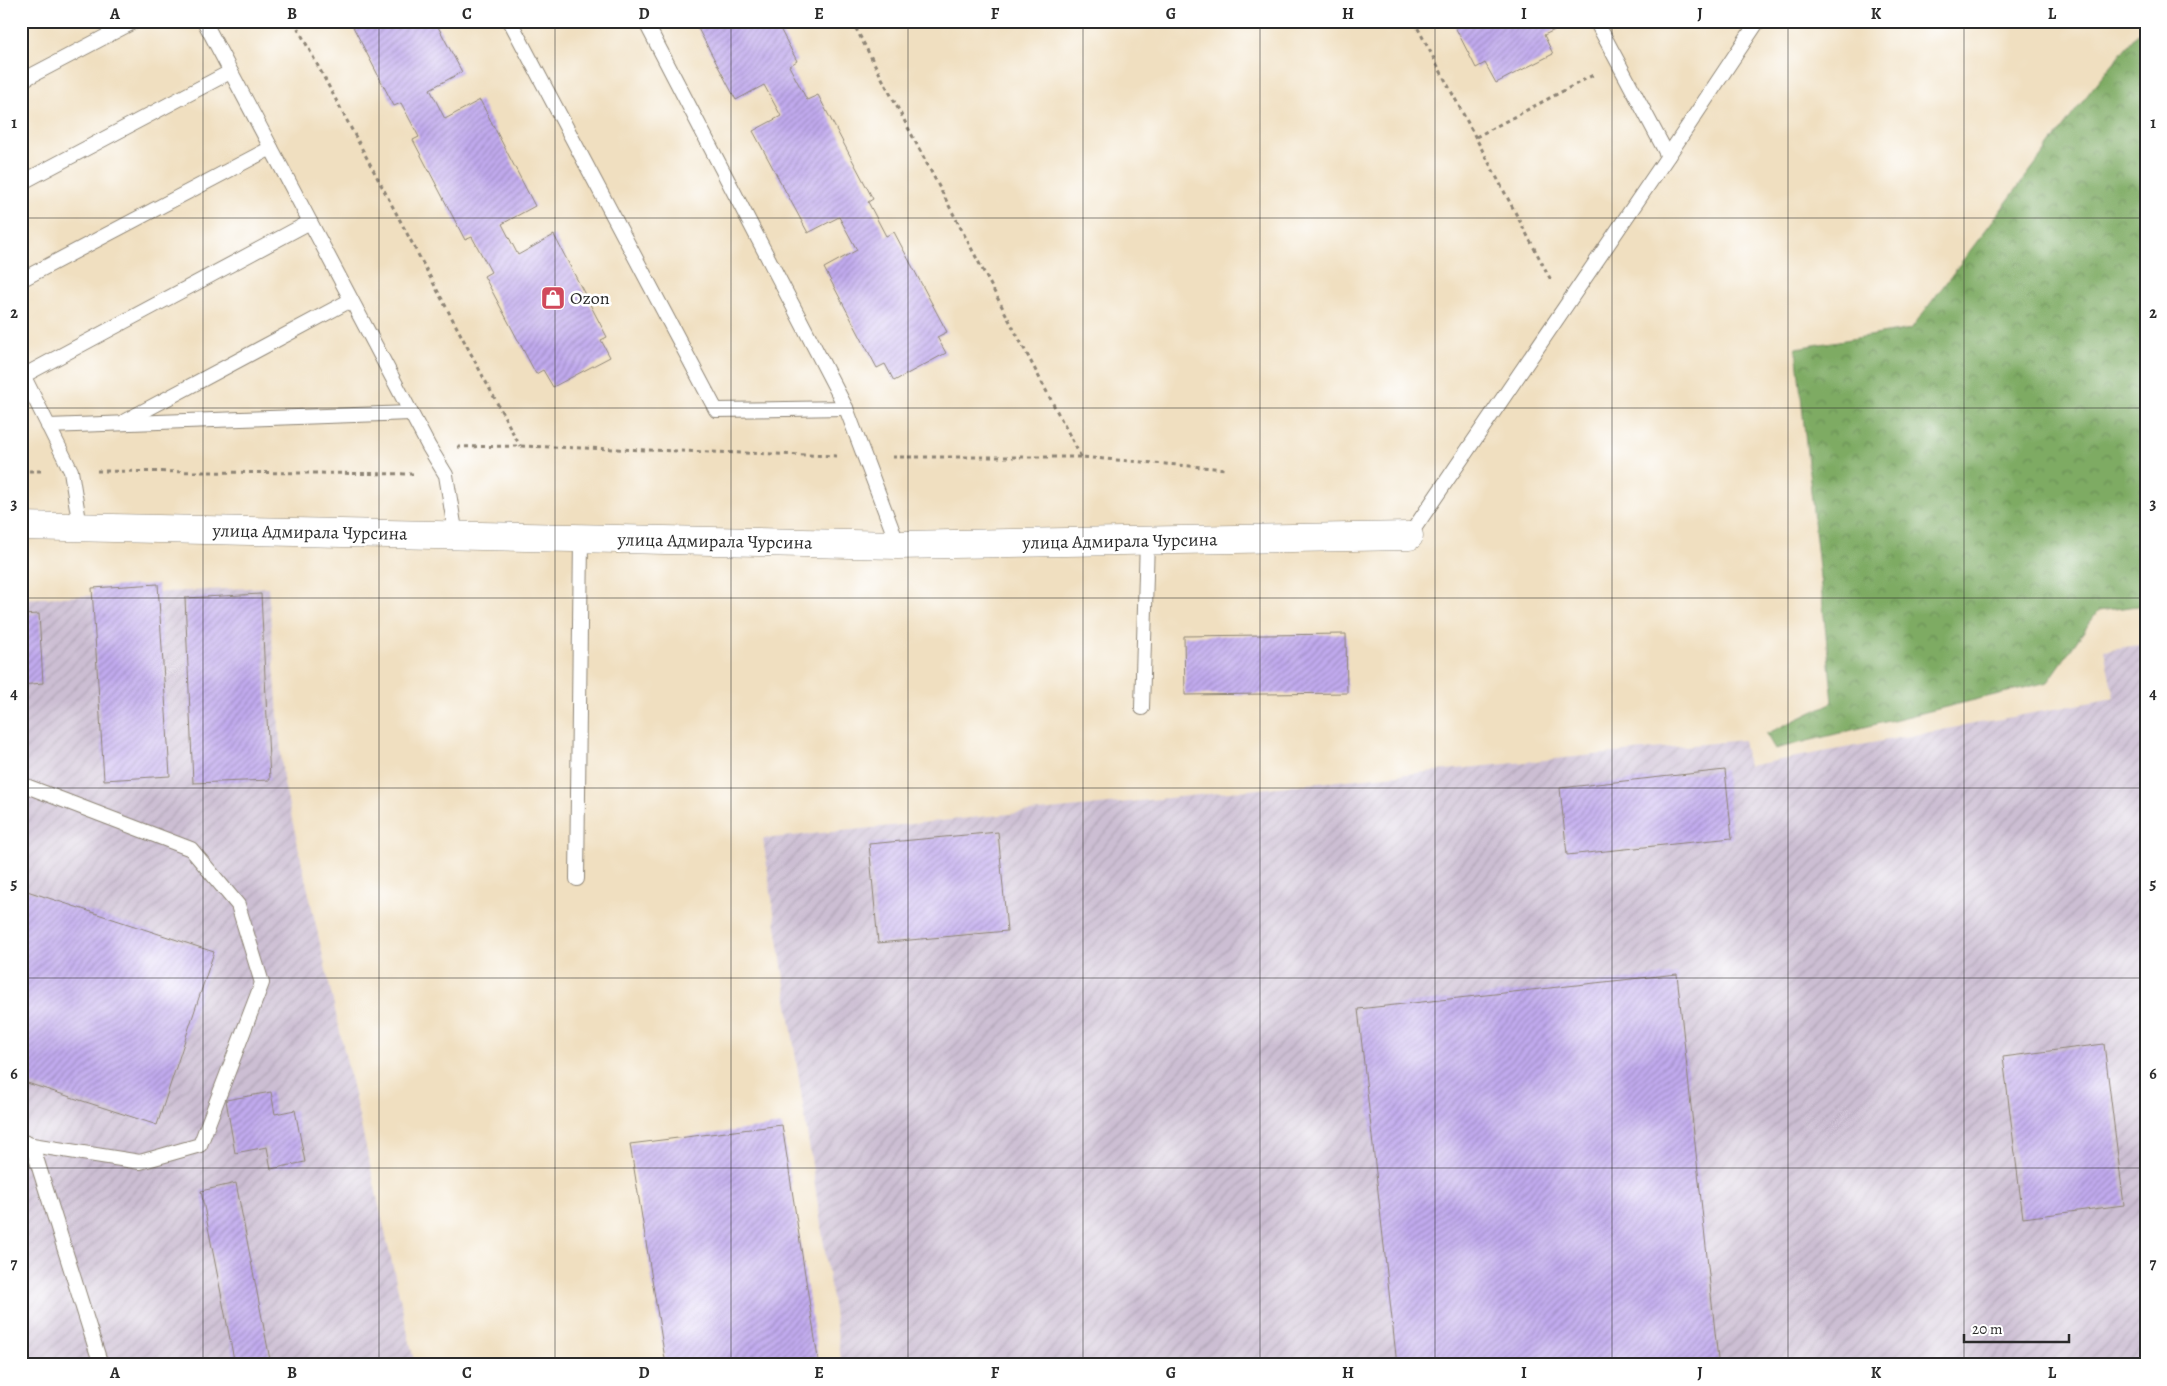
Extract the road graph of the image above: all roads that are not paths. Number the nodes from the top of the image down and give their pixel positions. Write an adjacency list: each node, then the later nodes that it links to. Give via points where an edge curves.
1 (135, 21): 8 (lane)
2 (204, 21): 7 (lane)
3 (510, 21): 16 (lane, via 716,410)
4 (645, 21): 16 (lane)
5 (1758, 21): 10 (lane)
6 (1601, 25): 10 (lane)
7 (230, 72): 9 (lane); 11 (lane)
8 (21, 81)
9 (271, 148): 12 (lane); 13 (lane)
10 (1668, 156): 23 (lane)
11 (21, 183)
12 (310, 222): 14 (lane); 15 (lane)
13 (21, 280)
14 (351, 300): 17 (lane); 18 (lane)
15 (22, 375): 19 (lane)
16 (846, 408): 26 (lane)
17 (411, 413): 18 (lane); 22 (lane, via 446,475)
18 (122, 423): 19 (lane)
19 (48, 426): 21 (lane, via 71,471)
20 (21, 526): 21 (street, улица Адмирала Чурсина)
21 (80, 527): 22 (street, улица Адмирала Чурсина)
22 (456, 536): 24 (street, улица Адмирала Чурсина)
23 (1409, 536): 25 (street, улица Адмирала Чурсина)
24 (581, 539): 26 (street, улица Адмирала Чурсина); 29 (lane)
25 (1147, 540): 26 (street, улица Адмирала Чурсина); 27 (lane)
26 (898, 545)
27 (1142, 708)
28 (21, 784): 30 (lane, via 190,849 238,906 262,984 200,1145 140,1162)
29 (577, 879)
30 (27, 1143): 31 (lane)
31 (101, 1365)

